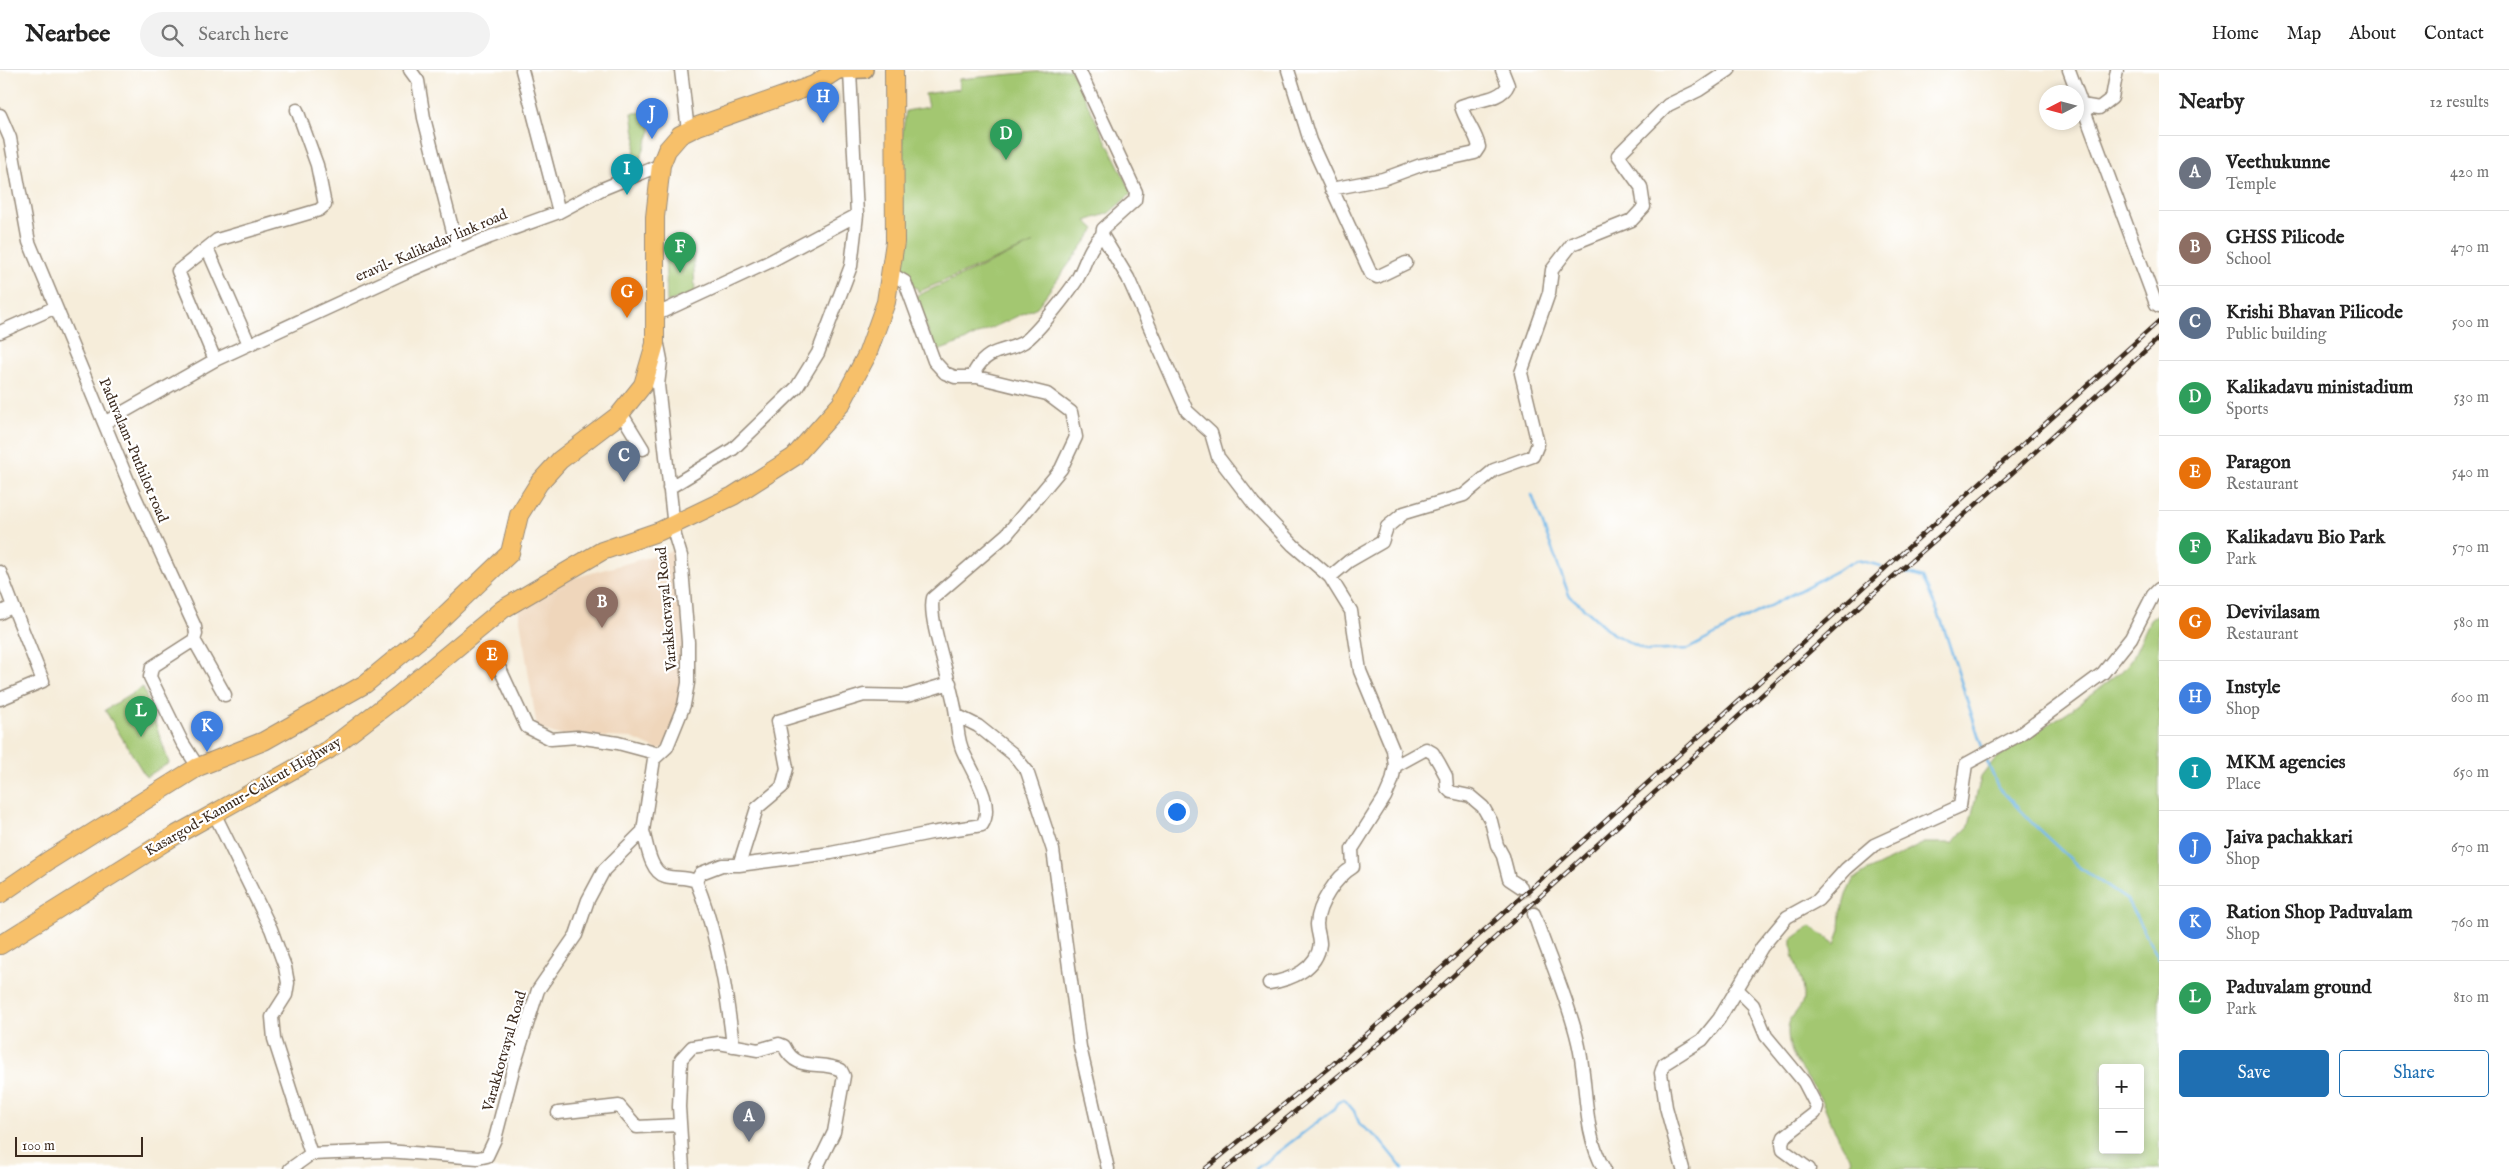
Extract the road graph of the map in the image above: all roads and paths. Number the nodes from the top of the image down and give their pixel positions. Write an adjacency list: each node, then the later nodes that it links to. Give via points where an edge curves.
1 (410, 70): 26 (street, via 418,81 424,118)
2 (522, 70): 22 (street)
3 (682, 70): 18 (street)
4 (865, 70): 12 (main road)
5 (894, 70): 28 (highway, Kasargod-Kannur-Calicut Highway, via 895,242)
6 (1079, 70): 24 (street, via 1136,192 1135,200 1103,229)
7 (1288, 70): 21 (street, via 1310,140)
8 (1502, 70): 21 (street, via 1507,89 1500,95 1461,106 1477,139 1479,147 1475,153 1421,165 1383,179)
9 (1729, 70): 43 (street, via 1668,105 1618,155 1641,186 1644,208 1632,220 1572,244 1552,270 1549,293 1521,373 1538,444 1533,456 1494,470 1464,495 1404,513 1387,527 1382,542)
10 (2069, 70): 13 (street)
11 (2117, 70): 14 (street, via 2112,98 2099,108)
12 (841, 71): 18 (highway, via 814,85); 23 (street)
13 (2075, 85)
14 (2084, 105)
15 (297, 110): 25 (street, via 317,165 325,205 319,210 217,240)
16 (2084, 110): 29 (street)
17 (0, 115): 19 (street, Paduvalam-Puthilot road)
18 (688, 131): 20 (highway, via 667,150)
19 (5, 140): 30 (street, Paduvalam-Puthilot road, via 29,242)
20 (661, 165): 22 (street, eravil- Kalikadav link road, via 602,189); 31 (highway, via 655,217)
21 (1331, 189): 27 (street, via 1371,274 1377,277)
22 (559, 212): 26 (street, eravil- Kalikadav link road)
23 (857, 215): 31 (street, via 769,262); 40 (street, via 851,266 818,353 797,387 733,449)
24 (1102, 234): 36 (street, via 1086,254 1075,283 1035,332 1022,344 989,354 975,371); 43 (street, via 1128,278 1187,411 1211,433 1218,457 1254,504)
25 (207, 248): 33 (street); 35 (street, via 178,271)
26 (458, 251): 33 (street, eravil- Kalikadav link road)
27 (1406, 263)
28 (890, 273): 36 (street, via 906,282 934,361 944,372 955,377); 41 (highway, Kasargod-Kannur-Calicut Highway, via 886,302 867,355 841,404 794,457 733,496)
29 (2159, 306)
30 (56, 307): 32 (street); 38 (street, Paduvalam-Puthilot road)
31 (655, 315): 34 (highway)
32 (0, 332)
33 (249, 344): 35 (street, eravil- Kalikadav link road)
34 (655, 344): 37 (highway, via 643,385); 40 (street, Varakkotvayal Road, via 661,360 658,385)
35 (215, 360): 38 (street, eravil- Kalikadav link road)
36 (977, 377): 49 (street, via 1047,394 1072,412 1076,437 1061,469 1007,534 933,598 931,614)
37 (619, 415): 39 (street); 55 (highway, via 560,460 538,483 519,515 510,553 408,649 365,684 264,741)
38 (104, 423): 47 (street, Paduvalam-Puthilot road, via 195,627)
39 (643, 449)
40 (669, 488): 41 (street, Varakkotvayal Road)
41 (674, 524): 53 (street, Varakkotvayal Road, via 688,642 688,684 684,705 667,747); 56 (highway, Kasargod-Kannur-Calicut Highway, via 602,551 503,609 328,750)
42 (0, 572): 45 (street)
43 (1330, 577): 54 (street, via 1351,611 1360,671 1393,750)
44 (2159, 589): 65 (street, via 2131,638 2103,674 2019,735 1966,764 1960,806 1874,845 1818,900 1787,917 1762,947)
45 (13, 606): 46 (street); 51 (street, via 43,681)
46 (0, 613)
47 (194, 640): 50 (street); 55 (street, via 152,668 150,677)
48 (500, 669): 53 (street, via 527,727 535,732 551,739 577,737)
49 (950, 682): 52 (street); 58 (street, via 907,696 864,695 778,721 786,768 782,787 757,808)
50 (225, 694)
51 (0, 699)
52 (956, 715): 58 (street, via 959,742 974,770 986,809 982,825 831,853); 74 (street, via 978,726 1014,754 1026,771 1054,850 1080,1047)
53 (659, 754): 57 (street, Varakkotvayal Road, via 654,760)
54 (1395, 766): 60 (street, via 1426,749 1433,753 1446,776 1447,788 1470,796 1483,807 1491,821 1509,879); 64 (street, via 1385,797 1352,849 1353,867 1341,874 1323,906 1317,924 1320,943 1315,961 1283,981)
55 (198, 767): 61 (highway)
56 (215, 814): 63 (highway, Kasargod-Kannur-Calicut Highway, via 112,872); 69 (street, via 271,929 285,967 287,989 272,1017 274,1039)
57 (643, 831): 59 (street, via 654,868 664,876); 70 (street, Varakkotvayal Road, via 604,870 588,900 576,934 538,990)
58 (739, 865): 59 (street, via 710,869 701,873)
59 (696, 881): 66 (street, via 706,906 723,980)
60 (1520, 887)
61 (0, 894)
62 (1534, 914): 75 (street, via 1576,1034 1596,1153)
63 (0, 945)
64 (1269, 983)
65 (1738, 990): 76 (street, via 1702,1040 1664,1064 1661,1073 1666,1107); 77 (street, via 1753,1005 1766,1036 1814,1098 1815,1112 1782,1143 1783,1150)
66 (733, 1046): 68 (street, via 719,1043 699,1045 685,1053 681,1059); 73 (street, via 758,1050 779,1044 797,1062 841,1070 844,1076 834,1132)
67 (558, 1112): 68 (street, via 619,1106 637,1126)
68 (679, 1125): 72 (street)
69 (311, 1154): 70 (street, Varakkotvayal Road, via 387,1151); 71 (street)
70 (486, 1163)
71 (290, 1169)
72 (683, 1169)
73 (816, 1169)
74 (1108, 1169)
75 (1604, 1169)
76 (1683, 1169)
77 (1809, 1169)

